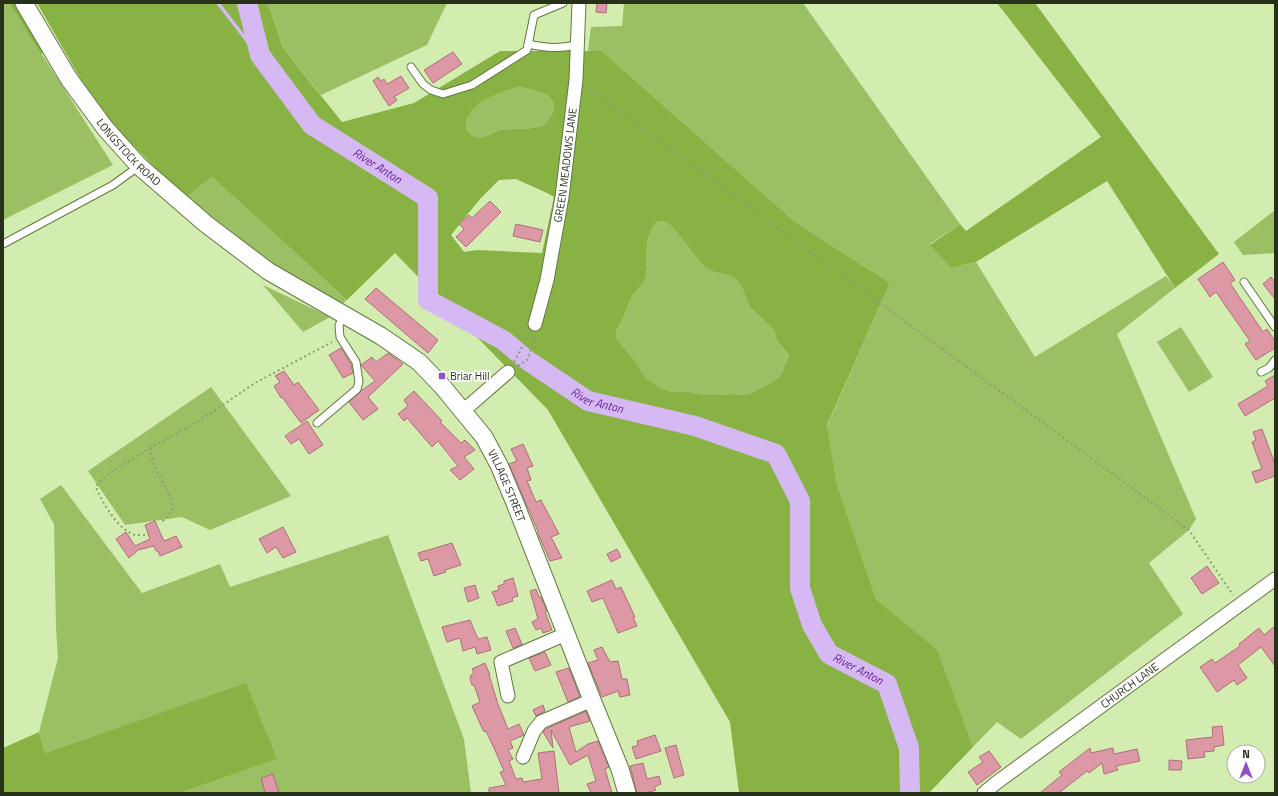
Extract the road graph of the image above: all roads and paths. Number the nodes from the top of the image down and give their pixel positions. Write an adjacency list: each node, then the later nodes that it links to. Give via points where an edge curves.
1 (24, 3): 8 (street, LONGSTOCK ROAD, via 69,79 105,128)
2 (563, 3): 4 (lane, via 534,15)
3 (579, 3): 5 (street, GREEN MEADOWS LANE)
4 (528, 44): 5 (lane, via 547,48); 6 (lane, via 527,50 472,84 443,94 423,84)
5 (577, 45): 7 (street, GREEN MEADOWS LANE)
6 (410, 67)
7 (576, 80): 13 (street, GREEN MEADOWS LANE, via 562,196 547,280); 25 (path, via 1189,530)
8 (139, 166): 9 (lane, via 113,185); 10 (street, LONGSTOCK ROAD, via 206,224)
9 (3, 244)
10 (268, 271): 12 (street, VILLAGE STREET)
11 (1244, 282): 14 (lane)
12 (343, 314): 15 (lane, via 339,326); 19 (street, VILLAGE STREET, via 419,362)
13 (535, 321): 17 (path); 17 (path, via 538,328 527,360)
14 (1275, 327)
15 (340, 337): 20 (lane, via 356,362 359,382 357,389); 21 (path, via 255,383 198,421)
16 (1275, 360): 18 (lane, via 1269,368)
17 (508, 372): 19 (street)
18 (1261, 372)
19 (463, 411): 26 (street, VILLAGE STREET, via 484,437 499,465)
20 (316, 423)
21 (150, 448): 22 (path, via 153,464 170,496 173,508 168,517); 23 (path, via 113,471 96,486 111,514 122,527 135,535)
22 (160, 523)
23 (145, 534)
24 (1275, 579): 25 (street, CHURCH LANE)
25 (1238, 605): 31 (street, CHURCH LANE)
26 (566, 634): 27 (street, via 501,662); 28 (street, VILLAGE STREET)
27 (508, 696)
28 (592, 700): 29 (street, via 541,722 534,731); 30 (street, VILLAGE STREET, via 620,769)
29 (523, 757)
30 (626, 793)
31 (984, 793)

